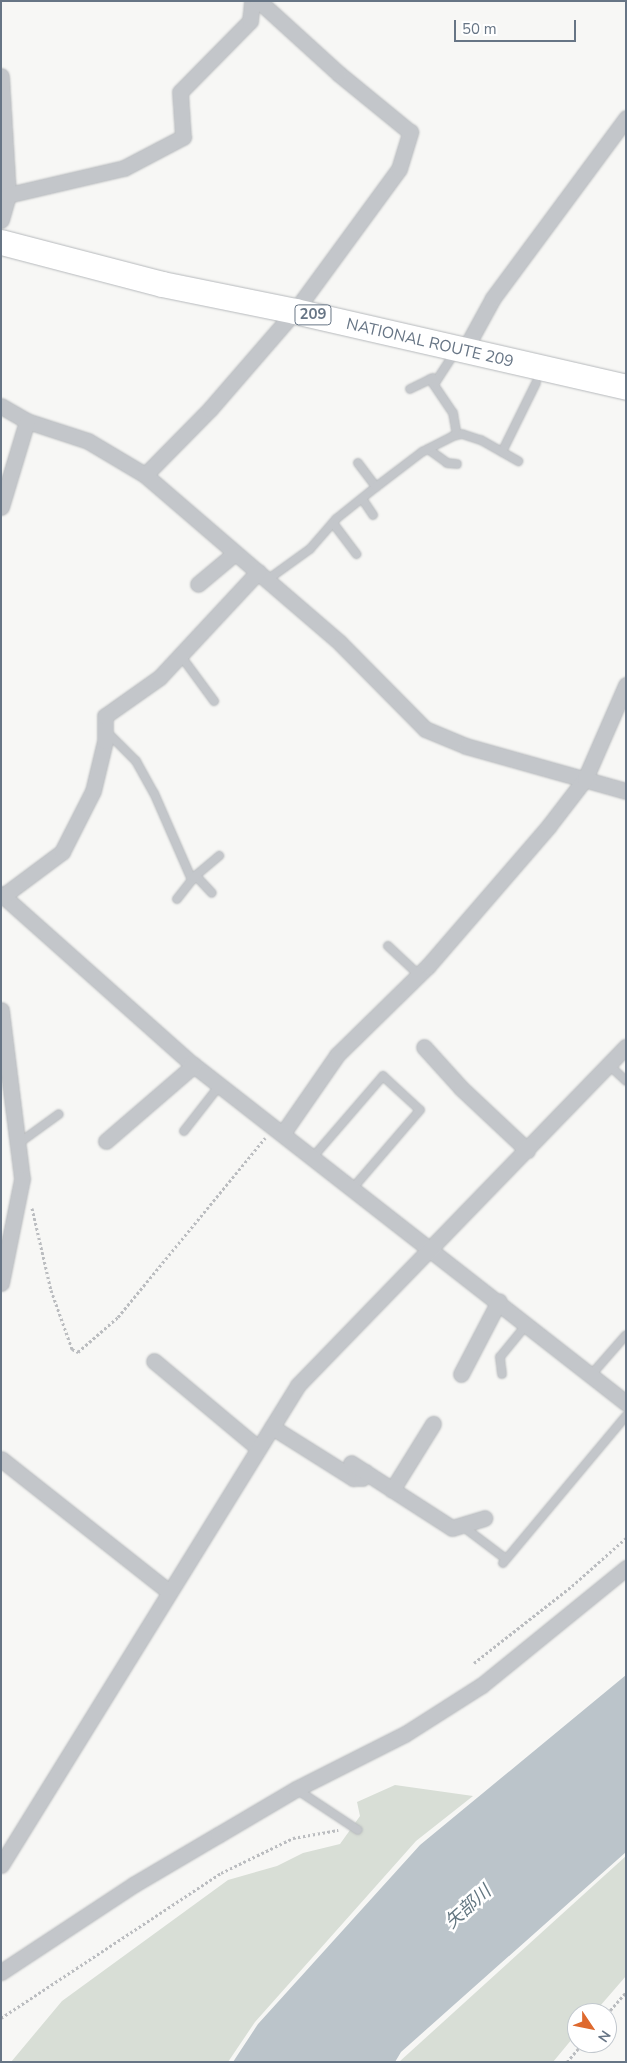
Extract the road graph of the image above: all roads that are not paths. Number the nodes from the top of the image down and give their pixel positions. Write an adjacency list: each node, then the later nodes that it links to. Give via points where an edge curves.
1 (252, 1): 5 (street, via 250,20 180,92 183,137 124,168)
2 (260, 1): 8 (street, via 338,73 410,132 399,169)
3 (1, 76): 5 (street)
4 (626, 118): 9 (street, via 493,298)
5 (8, 195): 6 (street)
6 (1, 220)
7 (1, 242): 8 (highway, NATIONAL ROUTE 209 / 209, via 162,284)
8 (295, 311): 9 (highway, NATIONAL ROUTE 209 / 209); 22 (street, via 210,409)
9 (461, 350): 10 (lane); 12 (highway, NATIONAL ROUTE 209 / 209)
10 (433, 381): 13 (lane); 16 (lane, via 452,413)
11 (536, 383): 18 (lane)
12 (626, 387)
13 (410, 389)
14 (1, 406): 15 (street)
15 (27, 421): 22 (street, via 88,441); 25 (street)
16 (457, 435): 17 (lane); 18 (lane, via 481,440)
17 (428, 449): 21 (lane, via 446,463); 23 (lane)
18 (502, 452): 19 (lane)
19 (518, 461)
20 (358, 463): 23 (lane)
21 (457, 464)
22 (146, 475): 28 (street)
23 (376, 487): 24 (lane)
24 (363, 500): 26 (lane); 27 (lane)
25 (1, 507)
26 (373, 515)
27 (333, 523): 29 (lane); 30 (lane, via 310,549)
28 (235, 553): 30 (street); 31 (street)
29 (356, 554)
30 (262, 576): 32 (street); 36 (street, via 340,643 425,729 466,746)
31 (198, 584)
32 (181, 656): 34 (lane); 35 (street, via 160,676 113,708 105,716)
33 (626, 685): 36 (street)
34 (214, 701)
35 (105, 730): 39 (lane, via 136,761); 41 (street, via 93,792 62,852)
36 (585, 779): 37 (street); 44 (street, via 548,827)
37 (626, 791)
38 (219, 856): 39 (lane)
39 (194, 878): 40 (lane); 42 (lane)
40 (212, 893)
41 (2, 895): 48 (street)
42 (177, 899)
43 (388, 946): 44 (lane)
44 (419, 976): 53 (street, via 337,1055)
45 (1, 1010): 56 (street)
46 (424, 1047): 57 (street, via 461,1088)
47 (626, 1047): 49 (street)
48 (194, 1065): 51 (street); 55 (street)
49 (608, 1065): 50 (lane); 57 (street)
50 (626, 1081)
51 (220, 1085): 53 (street); 54 (lane)
52 (59, 1114): 56 (lane)
53 (278, 1130): 58 (street)
54 (184, 1131)
55 (106, 1141)
56 (18, 1143): 61 (street, via 22,1179)
57 (527, 1150): 60 (street)
58 (313, 1157): 59 (street); 59 (lane, via 383,1076 420,1110)
59 (353, 1188): 60 (street)
60 (431, 1250): 62 (street); 72 (street, via 298,1385)
61 (1, 1283)
62 (499, 1301): 63 (street); 66 (street)
63 (527, 1324): 67 (lane, via 500,1357); 68 (street)
64 (626, 1335): 68 (lane)
65 (154, 1360): 73 (street)
66 (461, 1374)
67 (502, 1374)
68 (591, 1375): 69 (street)
69 (626, 1403)
70 (626, 1416): 79 (lane, via 505,1561)
71 (433, 1424): 77 (street)
72 (272, 1427): 73 (street); 76 (street, via 353,1478 362,1478)
73 (258, 1448): 81 (street)
74 (1, 1459): 81 (street)
75 (351, 1463): 76 (street)
76 (365, 1472): 77 (street)
77 (392, 1490): 79 (street, via 452,1528)
78 (484, 1518): 79 (street)
79 (461, 1525)
80 (626, 1568): 82 (street, via 482,1685 405,1734)
81 (168, 1590): 84 (street)
82 (296, 1789): 83 (lane); 85 (street, via 134,1885)
83 (355, 1829)
84 (1, 1865)
85 (1, 1972)

